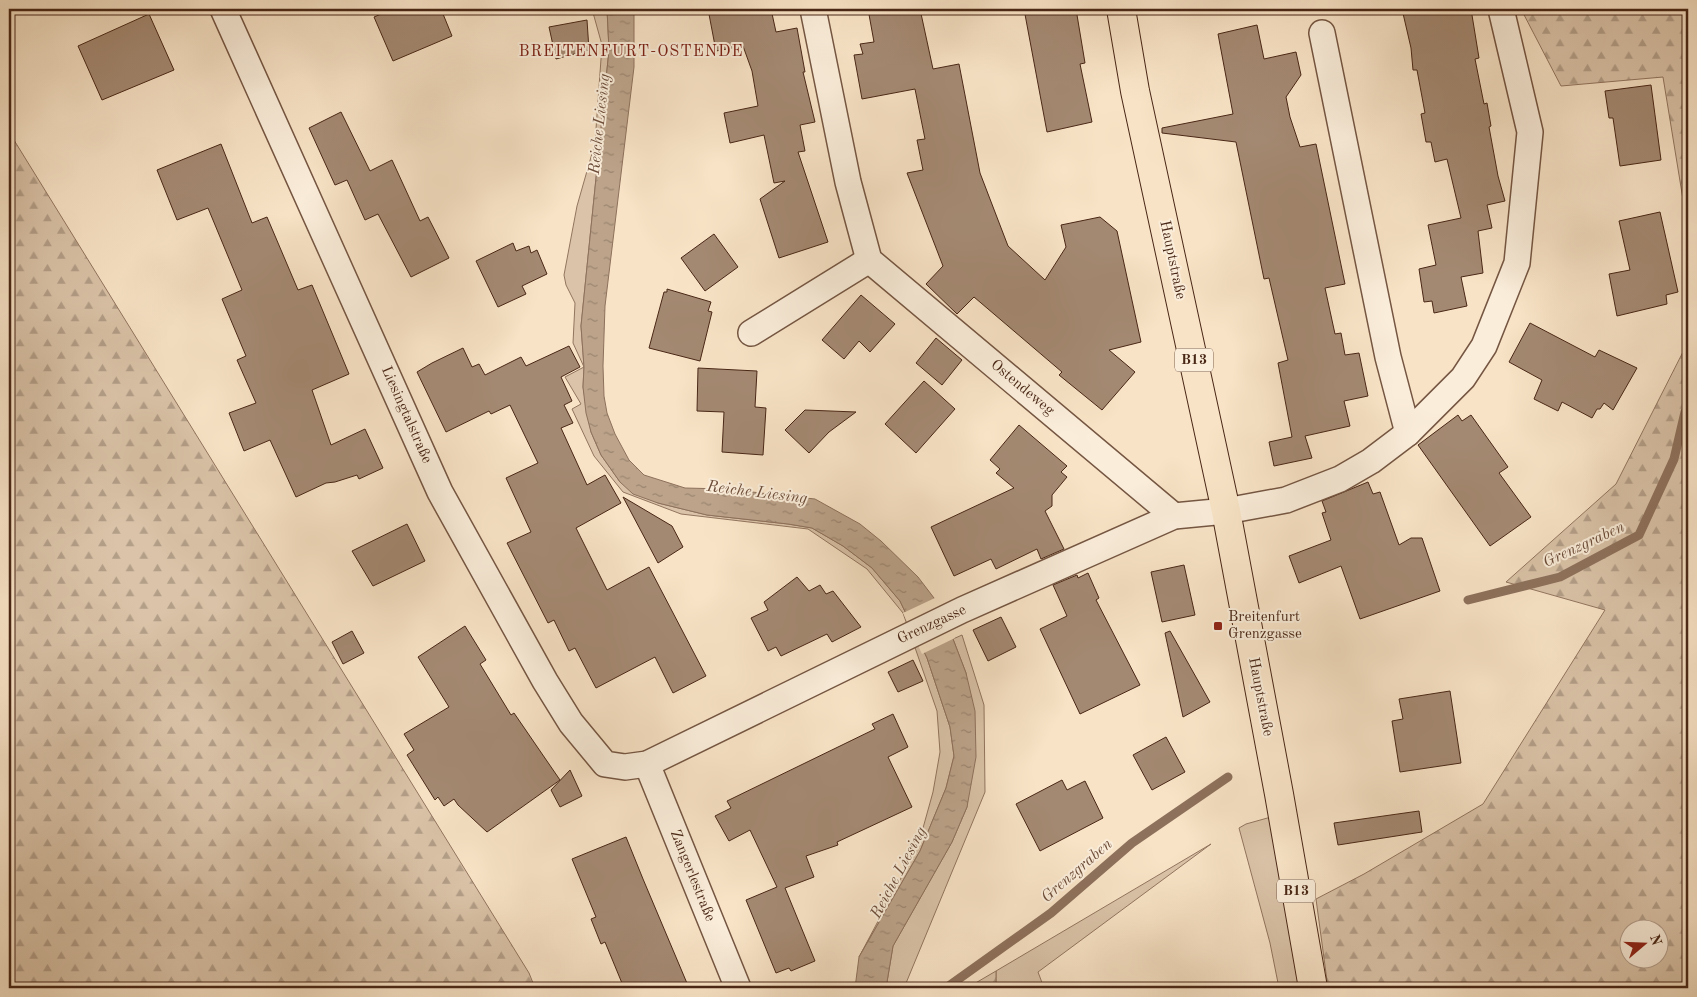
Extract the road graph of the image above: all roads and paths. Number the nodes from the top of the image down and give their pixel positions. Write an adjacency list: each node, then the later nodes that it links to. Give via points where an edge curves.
1 (223, 9): 11 (street, Liesingtalstraße, via 440,492 545,682 571,723 604,764 625,767)
2 (813, 9): 6 (street, via 848,182)
3 (1121, 9): 9 (main road, Hauptstraße / B13)
4 (1501, 9): 8 (street, via 1530,132 1518,263 1484,346 1463,378)
5 (1322, 32): 8 (street, via 1386,348)
6 (869, 260): 7 (street); 10 (street, Ostendeweg)
7 (751, 333)
8 (1408, 433): 9 (street, via 1340,479 1286,500)
9 (1226, 511): 10 (street, Grenzgasse); 13 (main road, Hauptstraße / B13)
10 (1174, 516): 11 (street, Grenzgasse, via 962,610)
11 (647, 764): 12 (street, Zangerlestraße)
12 (738, 988)
13 (1313, 988)

